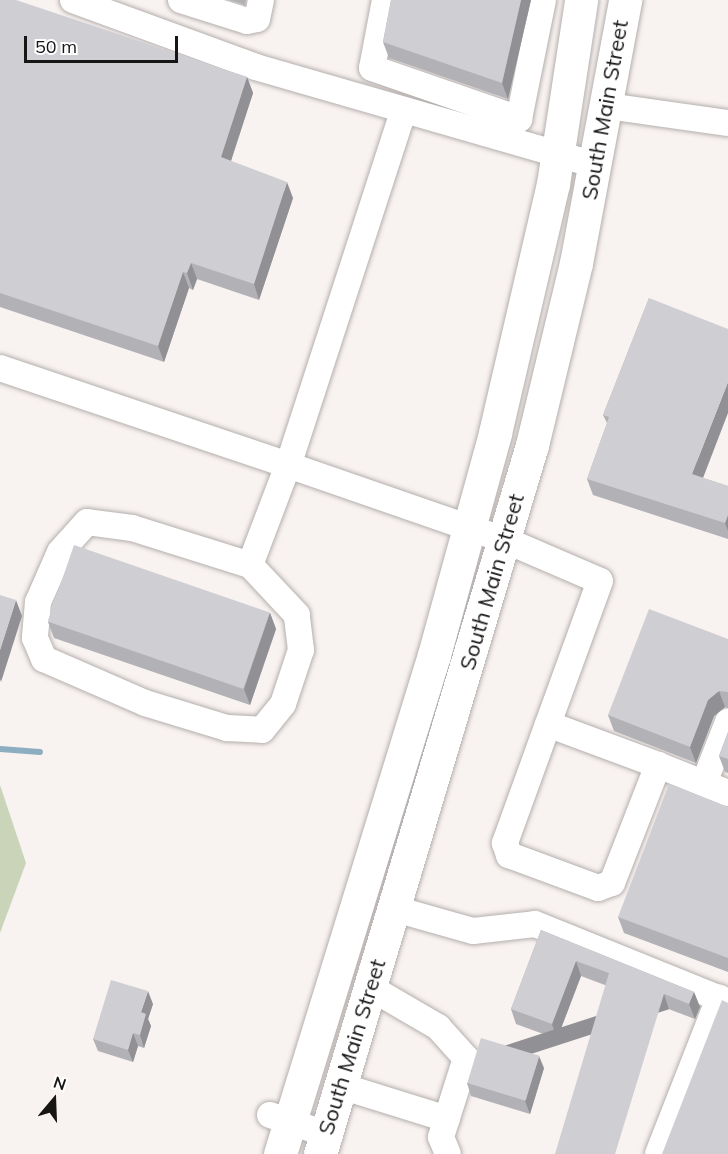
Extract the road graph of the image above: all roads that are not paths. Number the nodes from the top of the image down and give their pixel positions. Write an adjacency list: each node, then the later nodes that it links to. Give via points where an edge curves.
1 (73, 0): 9 (lane, via 256,67)
2 (181, 0): 3 (lane, via 247,21 257,19)
3 (261, 0)
4 (385, 0): 5 (lane, via 372,68 519,119)
5 (543, 0)
6 (581, 0): 11 (highway, South Main Street)
7 (625, 0): 8 (highway, South Main Street)
8 (607, 106): 10 (lane); 12 (highway, South Main Street)
9 (403, 112): 11 (lane); 14 (lane)
10 (728, 123)
11 (557, 155): 12 (lane); 15 (highway, South Main Street, via 519,340)
12 (596, 165): 16 (highway, South Main Street, via 556,350)
13 (0, 368): 14 (lane)
14 (288, 465): 15 (lane); 17 (lane)
15 (468, 529): 16 (lane); 28 (highway, South Main Street)
16 (505, 540): 19 (lane, via 600,581); 23 (highway, South Main Street)
17 (250, 565): 17 (lane, via 132,528 87,522 60,552 38,602 35,638 44,659 145,703 227,728 262,730 284,704 301,650 297,615)
18 (728, 722): 21 (lane)
19 (548, 724): 20 (lane); 20 (lane, via 505,843 509,855 598,888 612,883)
20 (658, 765): 21 (lane)
21 (704, 783): 22 (lane)
22 (728, 792)
23 (395, 909): 24 (highway, South Main Street); 25 (lane, via 473,931 535,924)
24 (371, 988): 26 (highway, South Main Street); 27 (lane, via 438,1027 466,1058)
25 (723, 1000): 30 (lane)
26 (341, 1086): 27 (lane); 28 (highway, South Main Street)
27 (447, 1119): 29 (lane, via 441,1137)
28 (297, 1140)
29 (448, 1154)
30 (658, 1154)

